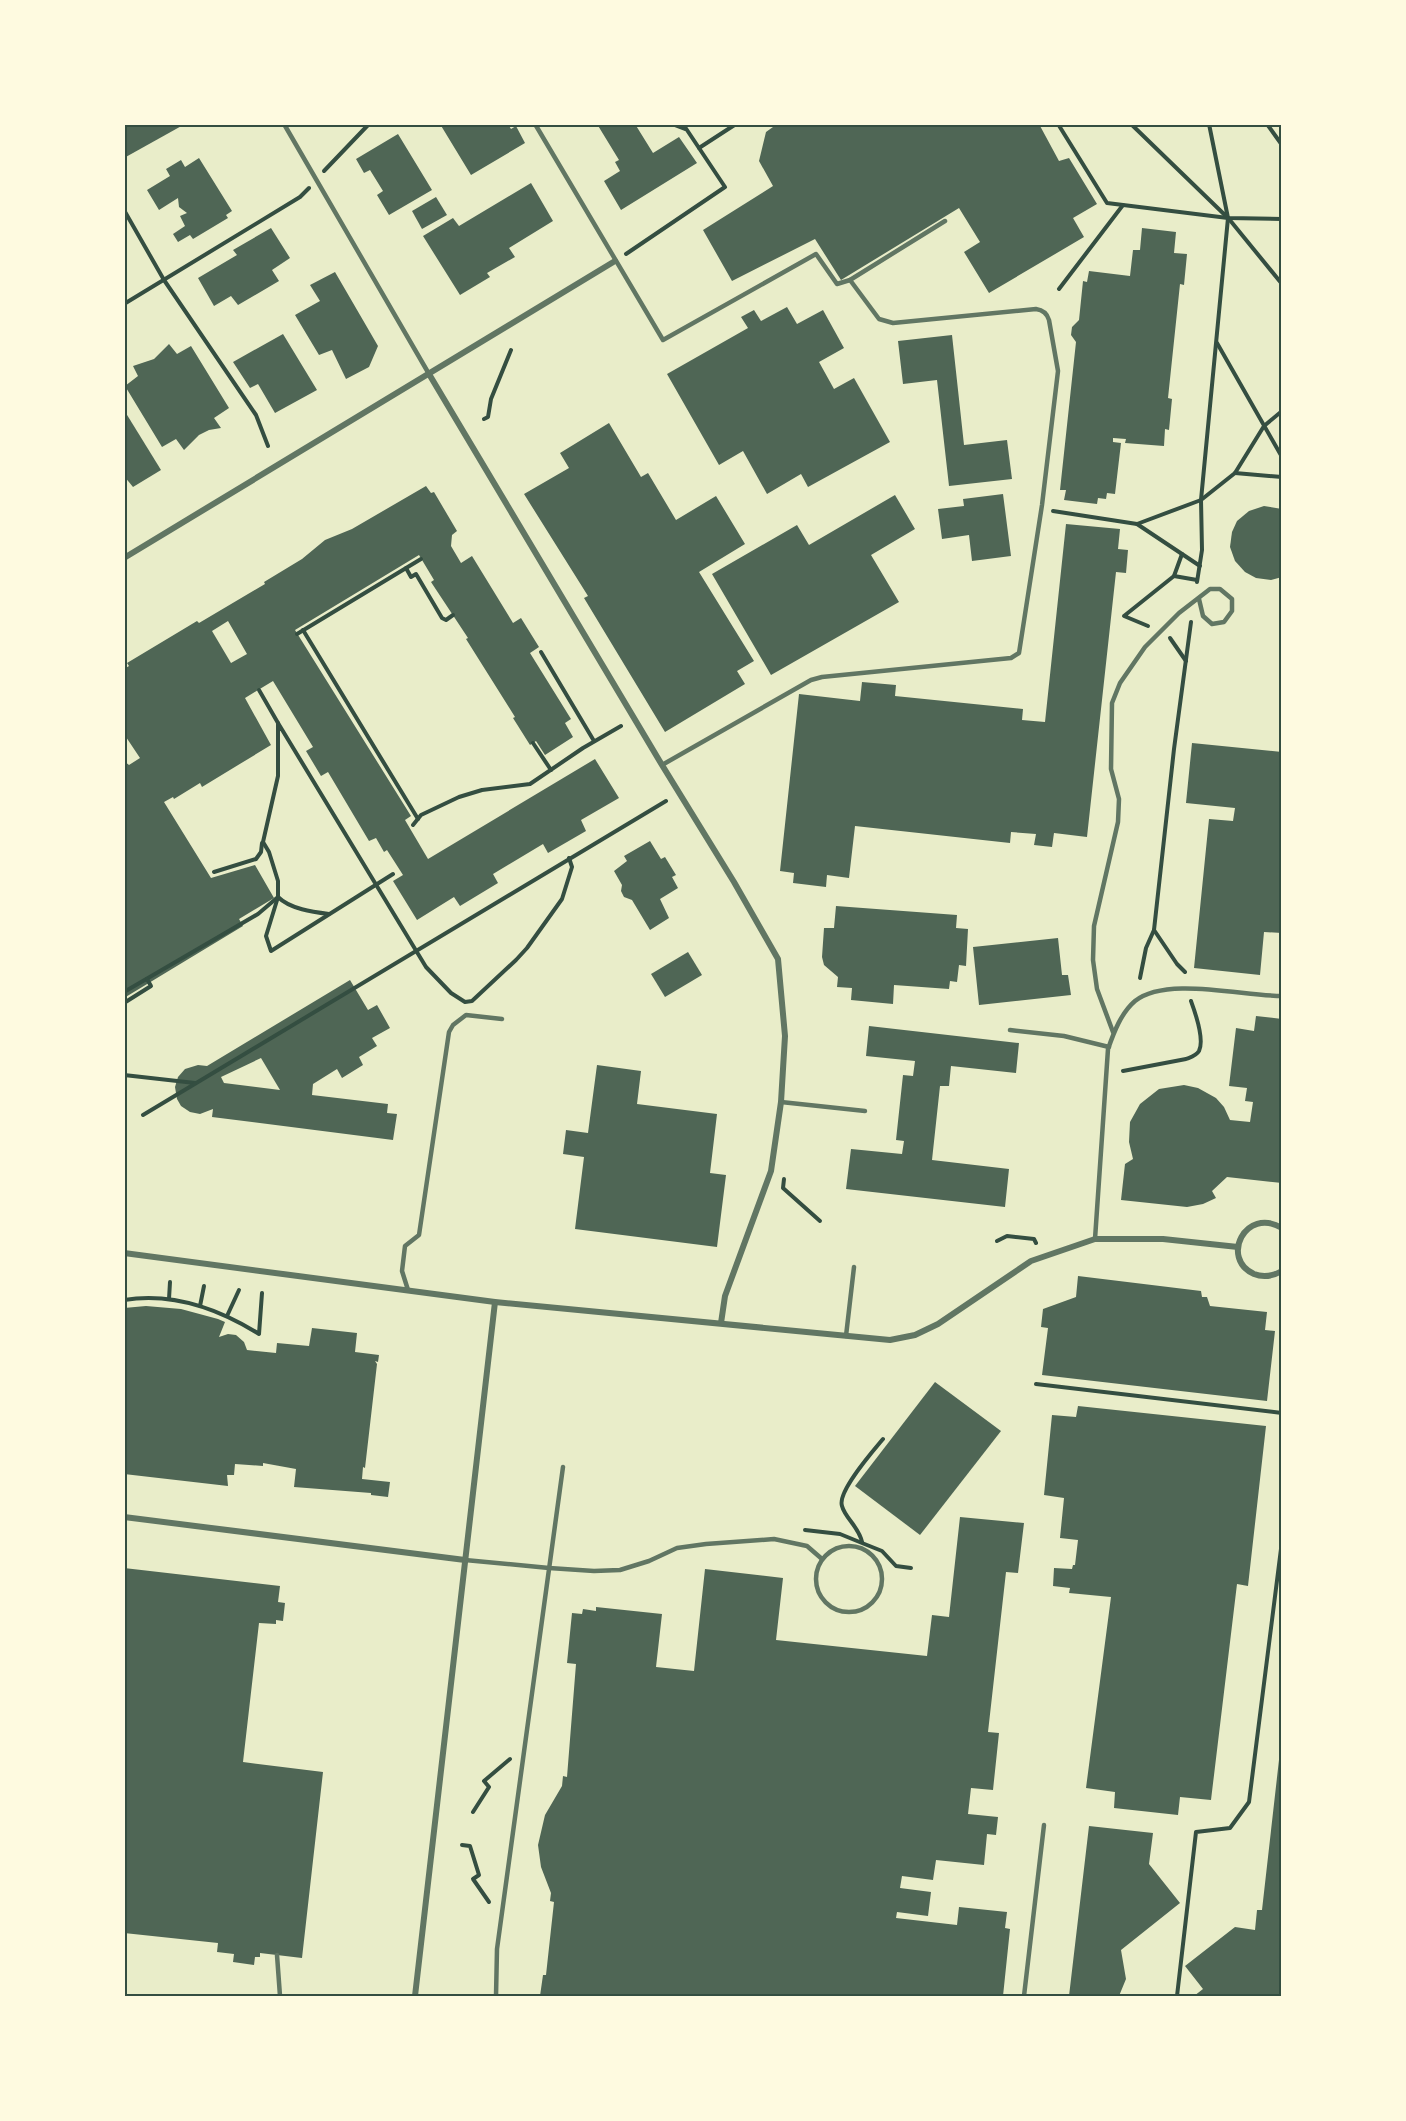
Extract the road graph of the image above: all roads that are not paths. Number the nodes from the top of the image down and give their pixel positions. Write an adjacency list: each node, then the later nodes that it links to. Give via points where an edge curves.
1 (284, 124): 6 (lane)
2 (535, 124): 4 (lane)
3 (945, 220): 5 (lane)
4 (615, 261): 5 (lane, via 663,340 816,254 837,284); 6 (street)
5 (850, 280): 9 (lane, via 879,319 885,321 1036,309 1047,315 1058,371 1019,653 1011,658 812,680)
6 (429, 374): 7 (street); 9 (street)
7 (124, 558)
8 (1196, 600): 8 (lane, via 1210,589 1220,589 1232,599 1232,611 1224,622 1212,624 1203,616); 13 (lane, via 1145,647 1120,683 1113,703 1111,769 1119,799 1118,822 1094,926 1093,960 1097,989)
9 (662, 765): 15 (street, via 778,959 784,1036)
10 (1281, 996): 13 (lane, via 1175,988 1153,992 1136,1001)
11 (502, 1019): 23 (lane, via 466,1015 449,1032 419,1235 405,1246 402,1271)
12 (1010, 1030): 14 (lane, via 1064,1036)
13 (1113, 1032): 14 (lane)
14 (1109, 1047): 18 (lane)
15 (781, 1102): 16 (lane); 25 (street, via 771,1171 725,1296)
16 (865, 1111)
17 (1281, 1228): 19 (street, via 1267,1222 1252,1226 1241,1237)
18 (1095, 1239): 19 (street, via 1163,1239); 26 (street, via 1031,1261 938,1324 915,1335 890,1340)
19 (1238, 1247): 22 (street, via 1242,1264 1252,1273 1266,1276)
20 (124, 1253): 23 (street)
21 (854, 1267): 26 (lane)
22 (1281, 1271)
23 (408, 1290): 24 (street)
24 (495, 1302): 25 (street); 30 (street)
25 (721, 1323): 26 (street)
26 (846, 1336)
27 (563, 1467): 31 (lane)
28 (124, 1517): 30 (street)
29 (822, 1559): 29 (lane, via 815,1579 822,1600 830,1607 840,1612 862,1610 878,1595 878,1564 862,1549 841,1547); 31 (lane, via 807,1546 774,1539 677,1548 620,1570)
30 (465, 1560): 31 (lane); 35 (street)
31 (549, 1568): 36 (lane, via 496,1948)
32 (1044, 1826): 37 (lane)
33 (277, 1955): 34 (lane)
34 (280, 1996)
35 (415, 1996)
36 (496, 1996)
37 (1024, 1996)

